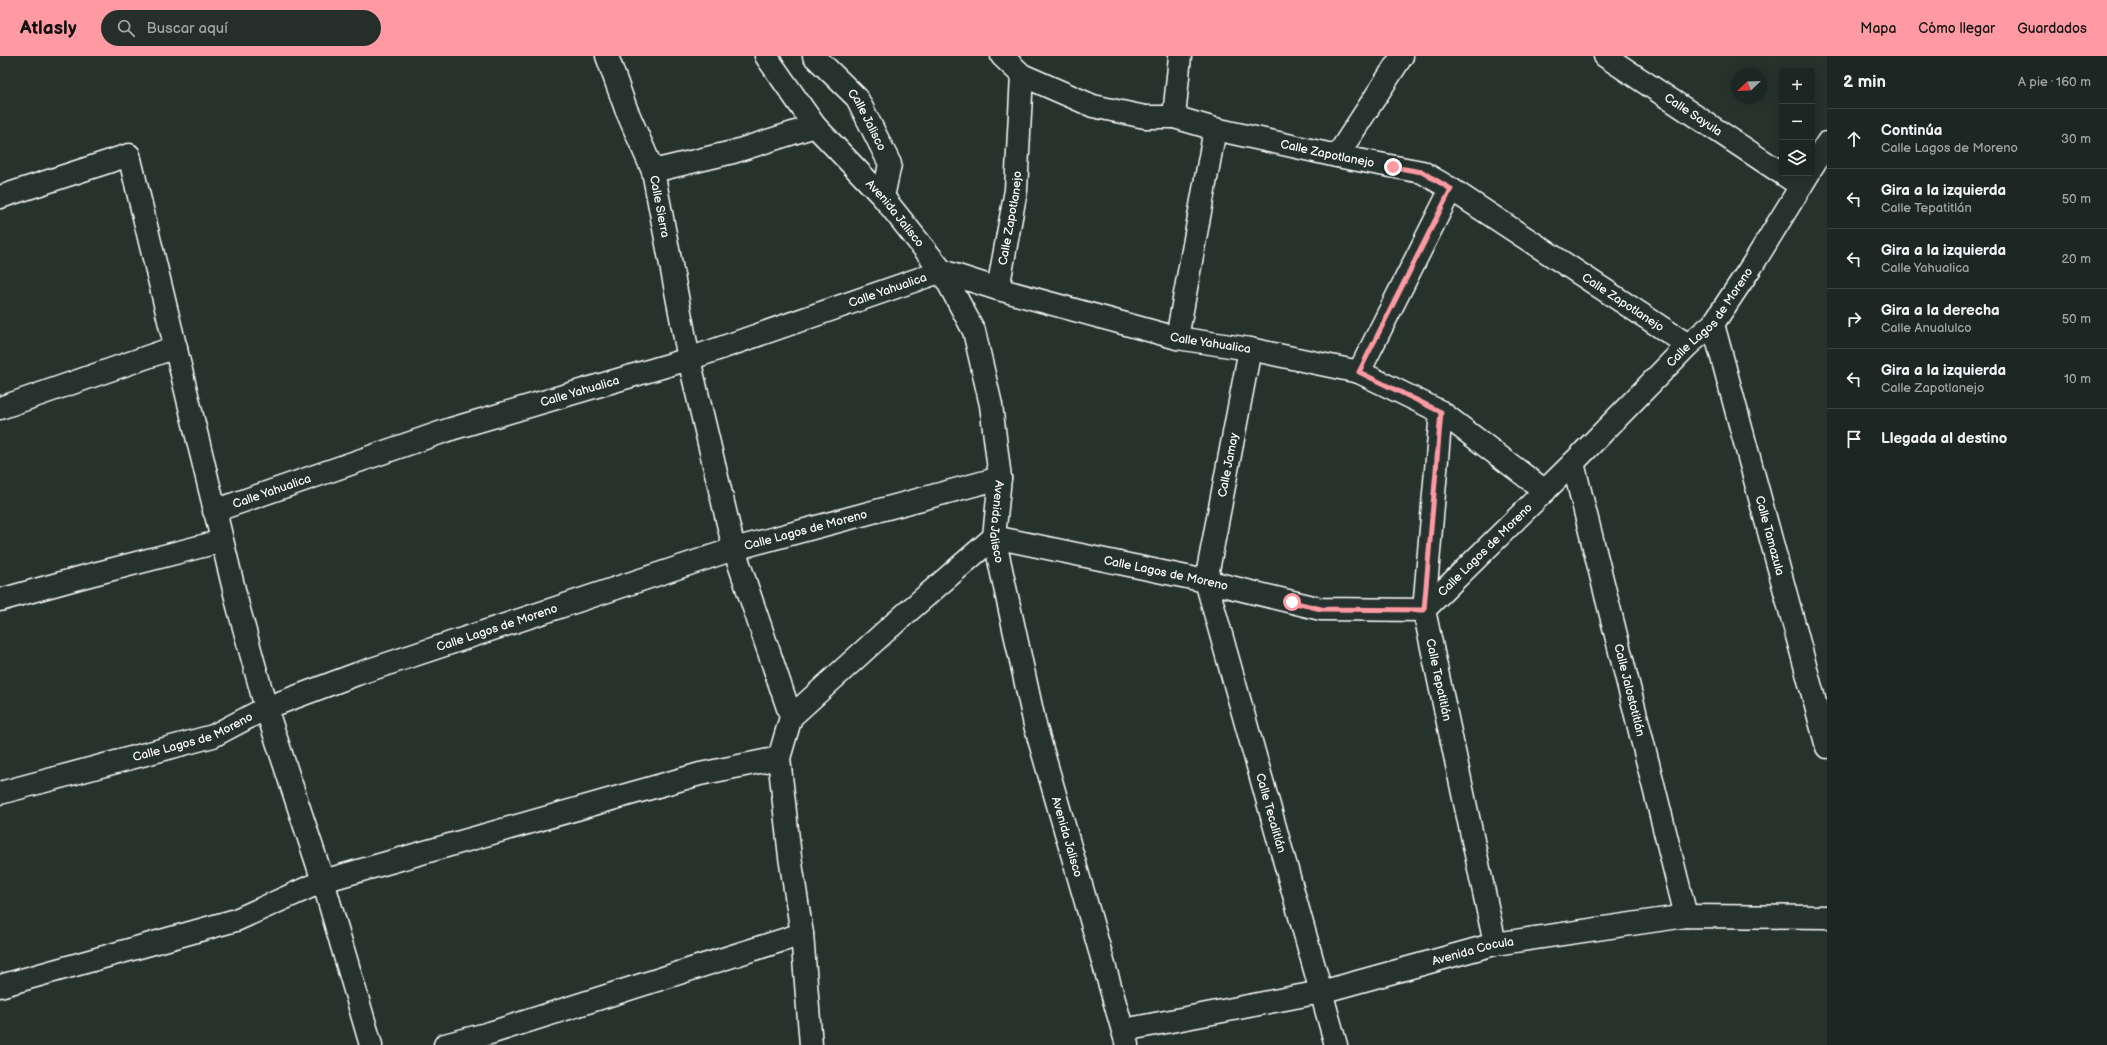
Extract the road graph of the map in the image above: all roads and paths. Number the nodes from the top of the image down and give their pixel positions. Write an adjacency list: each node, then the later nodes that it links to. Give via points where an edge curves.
1 (607, 56): 16 (street, via 626,109)
2 (766, 56): 10 (street, Avenida Jalisco)
3 (814, 56): 20 (street, Calle Jalisco, via 857,98 890,164)
4 (1002, 56): 8 (street, Calle Zapotlanejo)
5 (1180, 56): 9 (street)
6 (1402, 56): 13 (street)
7 (1605, 56): 14 (street, Calle Sayula)
8 (1022, 75): 9 (street, Calle Zapotlanejo, via 1093,106 1145,117); 22 (street, Calle Zapotlanejo, via 1016,190)
9 (1174, 117): 11 (street, Calle Zapotlanejo)
10 (814, 126): 16 (street, Calle Sierra, via 733,152); 20 (street, Avenida Jalisco)
11 (1216, 129): 13 (street, Calle Zapotlanejo); 24 (street)
12 (1827, 143): 15 (street, Calle Lagos de Moreno)
13 (1337, 156): 18 (street, Calle Zapotlanejo, via 1422,172)
14 (1779, 159)
15 (1815, 162)
16 (653, 171): 28 (street, Calle Sierra)
17 (1806, 176): 23 (street, Calle Lagos de Moreno)
18 (1451, 189): 25 (street, Calle Zapotlanejo); 29 (street)
19 (0, 196): 26 (street, via 129,155)
20 (883, 198): 21 (street, Avenida Jalisco)
21 (942, 271): 22 (street, Calle Yahualica); 28 (street, Calle Yahualica); 33 (street, Avenida Jalisco, via 974,331 991,405)
22 (998, 289): 24 (street, Calle Yahualica)
23 (1713, 324): 25 (street, Calle Lagos de Moreno); 44 (street, Calle Tamazula)
24 (1177, 338): 27 (street, Calle Yahualica)
25 (1688, 345): 32 (street, Calle Lagos de Moreno)
26 (176, 347): 30 (street); 35 (street)
27 (1250, 349): 29 (street, Calle Yahualica); 39 (street, Calle Jamay)
28 (689, 359): 35 (street, Calle Yahualica, via 450,429); 38 (street, Calle Sierra)
29 (1359, 372): 31 (street, Calle Yahualica)
30 (0, 408)
31 (1441, 412): 34 (street, Calle Yahualica); 41 (street, Calle Tepatitlán)
32 (1573, 463): 34 (street, Calle Lagos de Moreno); 48 (street, Calle Jalostotitlán)
33 (1000, 478): 36 (street, Avenida Jalisco); 38 (street, Calle Lagos de Moreno)
34 (1545, 491): 41 (street, Calle Lagos de Moreno)
35 (214, 511): 37 (street)
36 (994, 537): 39 (street, Calle Lagos de Moreno); 43 (street); 54 (street, Avenida Jalisco, via 1035,725)
37 (222, 541): 40 (street); 42 (street)
38 (734, 549): 42 (street, Calle Lagos de Moreno, via 356,674); 43 (street, Calle Sierra)
39 (1206, 581): 41 (street, Calle Lagos de Moreno, via 1321,609); 53 (street, Calle Tecalitlán)
40 (0, 600)
41 (1424, 610): 51 (street, Calle Tepatitlán)
42 (266, 708): 46 (street, Calle Lagos de Moreno, via 213,736); 47 (street)
43 (791, 717): 45 (street)
44 (1827, 747)
45 (779, 758): 47 (street, via 700,774); 50 (street)
46 (0, 793)
47 (323, 880): 52 (street, via 236,920); 55 (street)
48 (1686, 916): 49 (street, Avenida Cocula); 51 (street, Avenida Cocula)
49 (1827, 917)
50 (802, 934): 56 (street); 57 (street)
51 (1495, 944): 53 (street, Avenida Cocula)
52 (0, 986)
53 (1321, 992): 54 (street, Avenida Cocula); 58 (street, Calle Tecalitlán)
54 (1126, 1038)
55 (371, 1045)
56 (445, 1045)
57 (811, 1045)
58 (1336, 1045)

